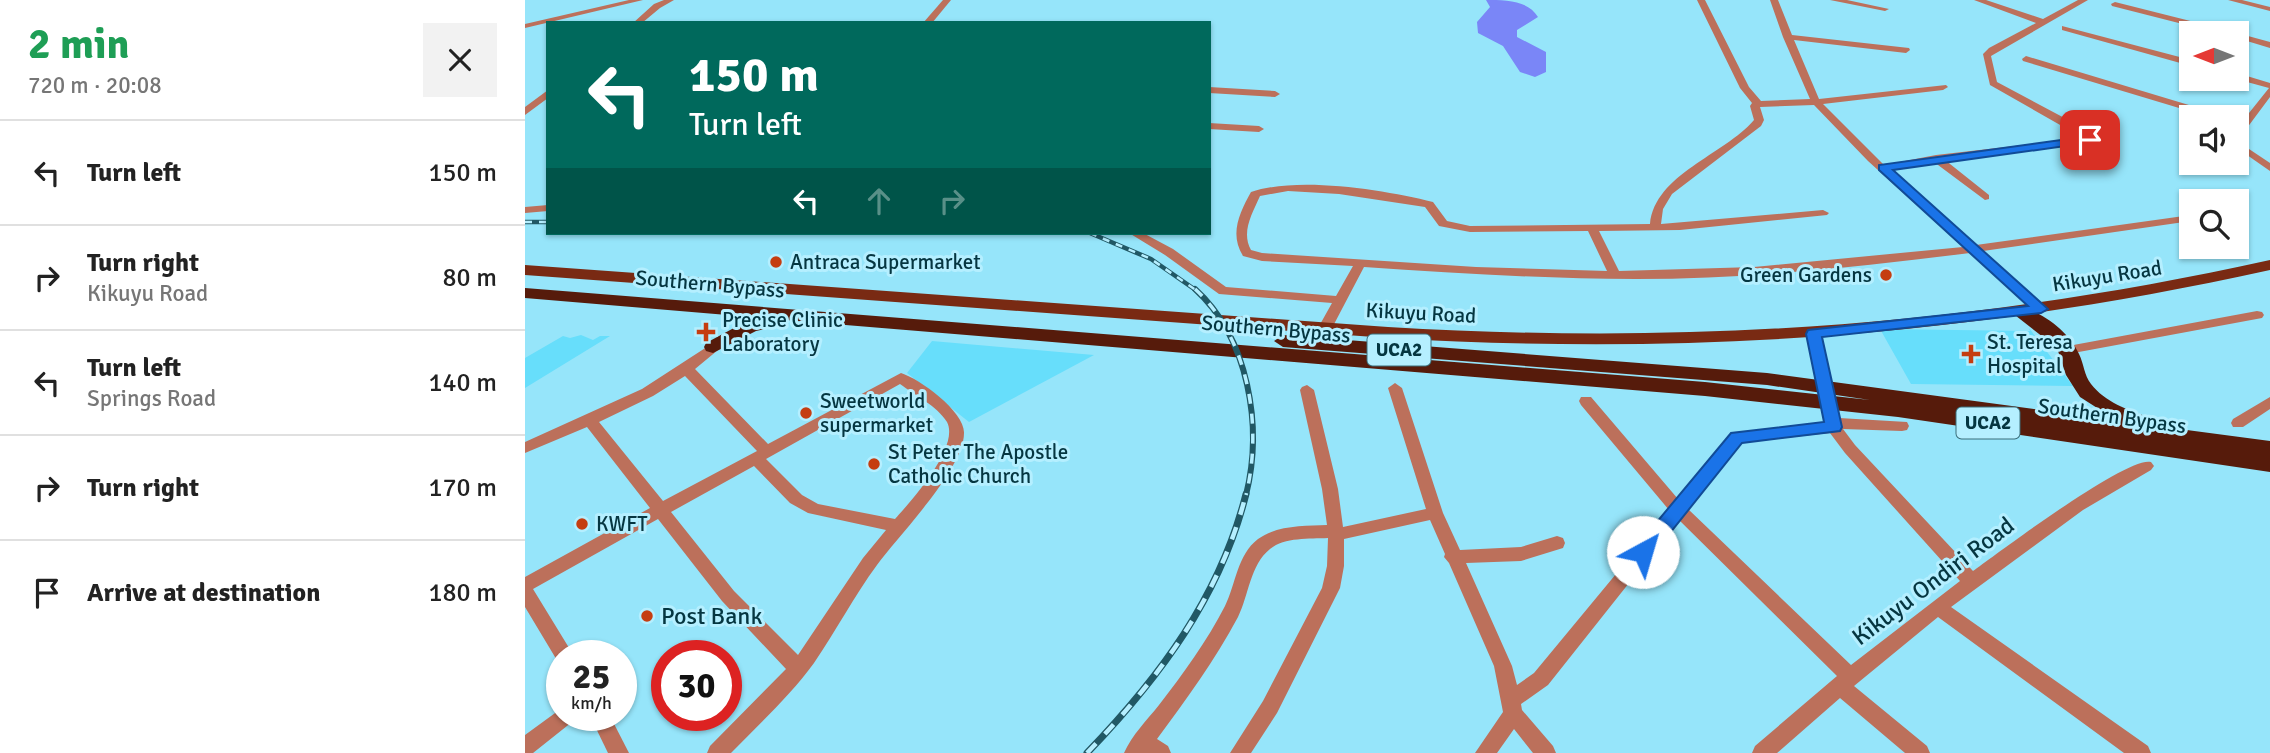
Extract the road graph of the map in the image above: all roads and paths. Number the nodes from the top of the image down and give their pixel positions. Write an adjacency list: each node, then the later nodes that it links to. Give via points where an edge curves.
1 (639, 0): 14 (street)
2 (670, 0): 15 (street)
3 (947, 0): 16 (street)
4 (1700, 0): 35 (street, via 1745,88)
5 (1774, 0): 21 (street)
6 (1834, 0): 11 (street)
7 (1978, 0): 18 (street)
8 (2084, 0): 18 (street)
9 (2232, 0): 12 (street)
10 (2115, 4): 17 (street)
11 (1885, 9)
12 (2270, 9)
13 (546, 21): 19 (street)
14 (547, 21)
15 (640, 21)
16 (929, 21)
17 (2181, 21)
18 (2043, 22): 42 (street, via 1988,52 1990,79 2090,140)
19 (525, 26)
20 (2065, 28): 26 (street)
21 (1787, 37): 24 (street); 34 (street)
22 (2249, 39): 23 (street)
23 (2270, 45)
24 (1906, 50)
25 (2026, 59): 36 (street)
26 (2179, 60)
27 (2249, 80): 28 (street)
28 (2270, 86)
29 (1943, 87): 34 (street)
30 (1211, 90): 32 (street)
31 (2270, 91): 38 (street)
32 (1275, 94)
33 (546, 95): 37 (street)
34 (1816, 102): 35 (street); 44 (street)
35 (1758, 104): 50 (street, via 1757,124 1661,200)
36 (2179, 105)
37 (525, 112)
38 (2249, 113)
39 (1211, 126): 40 (street)
40 (1259, 129)
41 (2249, 152): 43 (street)
42 (1936, 158): 44 (street); 45 (street)
43 (2270, 167)
44 (1883, 168): 53 (street)
45 (1985, 197)
46 (546, 208): 47 (street)
47 (525, 209)
48 (1823, 214): 50 (street)
49 (2179, 220): 53 (street)
50 (1655, 228): 51 (street)
51 (1592, 229): 54 (street, via 1456,229 1443,224 1433,206 1415,201 1297,188 1266,188 1255,194 1240,233 1247,253); 57 (street)
52 (1139, 235): 61 (street, via 1223,291)
53 (1977, 250): 57 (street, via 1730,272); 62 (street)
54 (1361, 262): 57 (street); 61 (street)
55 (2270, 265): 62 (main road, Kikuyu Road)
56 (525, 270): 66 (main road, Kikuyu Road)
57 (1615, 275)
58 (525, 281): 79 (highway, Southern Bypass / UCA2, via 1767,379)
59 (525, 293): 60 (highway, Southern Bypass / UCA2)
60 (570, 297): 65 (highway, Southern Bypass / UCA2); 68 (highway, via 578,307 718,320 723,331)
61 (1340, 300): 66 (street)
62 (2041, 309): 63 (main road, Kikuyu Road)
63 (2020, 312): 67 (main road, Kikuyu Road); 69 (highway, via 2045,327)
64 (2257, 315): 69 (street)
65 (899, 323): 68 (highway, via 866,328 764,322); 83 (highway, Southern Bypass / UCA2, via 1781,396)
66 (1325, 328): 67 (main road, Kikuyu Road, via 1576,340)
67 (1813, 334): 76 (street, bridge)
68 (713, 347): 70 (street)
69 (2068, 350): 79 (highway, via 2082,387 2091,396 2122,415)
70 (688, 371): 75 (street); 82 (street)
71 (1395, 388): 87 (street)
72 (1307, 390): 89 (street)
73 (1586, 401): 86 (street)
74 (2270, 401): 77 (street)
75 (589, 419): 80 (street); 85 (street)
76 (1833, 421): 78 (street); 86 (street, via 1737,438); 92 (street, via 1850,449)
77 (2238, 423)
78 (1902, 426)
79 (2179, 435): 81 (highway, Southern Bypass / UCA2)
80 (525, 448)
81 (2270, 449)
82 (762, 456): 85 (street); 88 (street, via 796,499 814,509); 88 (street, via 901,378 945,411 957,431 952,452 932,486)
83 (2270, 464)
84 (2146, 466): 92 (street, Kikuyu Ondiri Road, via 2061,516)
85 (663, 509): 93 (street); 97 (street, via 728,596)
86 (1678, 509): 98 (street); 99 (street, via 1541,679)
87 (1435, 513): 89 (street); 91 (street)
88 (897, 526): 97 (street)
89 (1334, 533): 103 (street, via 1276,538 1261,547 1198,668); 107 (street, via 1337,568 1331,588 1270,707)
90 (1557, 543): 91 (street, via 1521,554)
91 (1452, 557): 99 (street, via 1503,666)
92 (1971, 581): 95 (street, Kikuyu Ondiri Road)
93 (525, 585)
94 (525, 592): 96 (street)
95 (1937, 607): 98 (street, Kikuyu Ondiri Road); 112 (street)
96 (555, 640)
97 (798, 668): 105 (street)
98 (1844, 680): 110 (street, Kikuyu Ondiri Road); 111 (street)
99 (1512, 707): 108 (street); 109 (street)
100 (546, 731): 102 (street)
101 (608, 731): 104 (street)
102 (525, 747)
103 (1139, 747): 106 (street)
104 (619, 753)
105 (717, 753)
106 (1161, 753)
107 (1240, 753)
108 (1485, 753)
109 (1546, 753)
110 (1762, 753)
111 (1920, 753)
112 (2141, 753)

